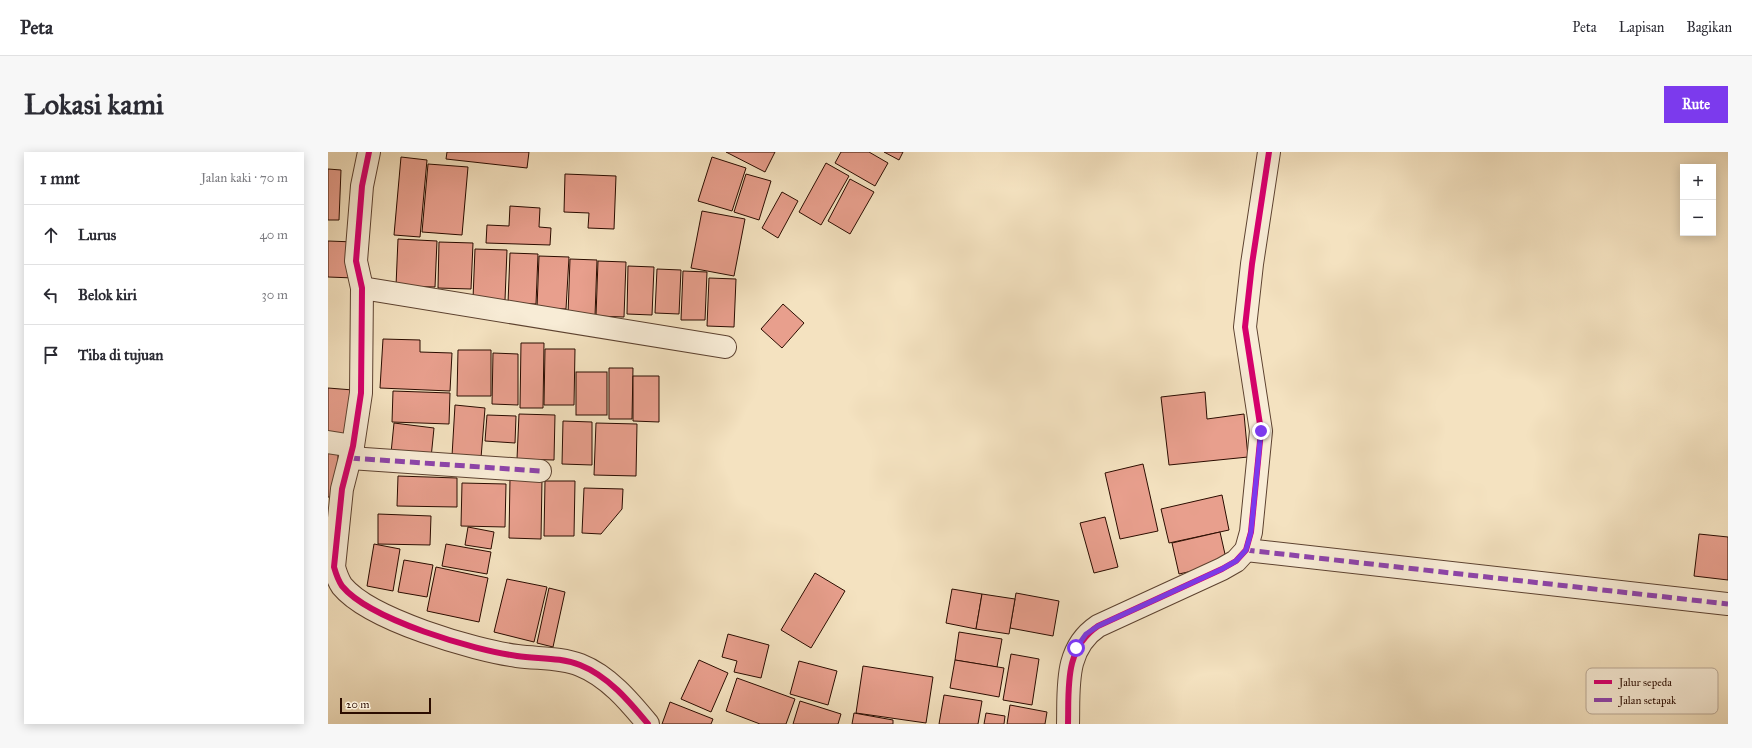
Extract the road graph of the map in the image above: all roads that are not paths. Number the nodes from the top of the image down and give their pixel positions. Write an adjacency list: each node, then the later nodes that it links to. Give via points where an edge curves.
1 (369, 152): 3 (street, via 357,232 356,262)
2 (1269, 152): 8 (street, via 1245,327 1261,431 1251,532)
3 (362, 288): 4 (street); 6 (street, via 361,393)
4 (725, 347)
5 (328, 442): 6 (street)
6 (352, 452): 7 (street); 10 (street, via 342,489 334,567 336,576 343,586 356,598 388,618 426,632 516,656 579,664 596,672 619,692)
7 (540, 471)
8 (1246, 550): 9 (street); 11 (street, via 1236,561 1222,569 1098,626 1086,634 1076,648 1070,672)
9 (1728, 604)
10 (648, 724)
11 (1068, 724)

